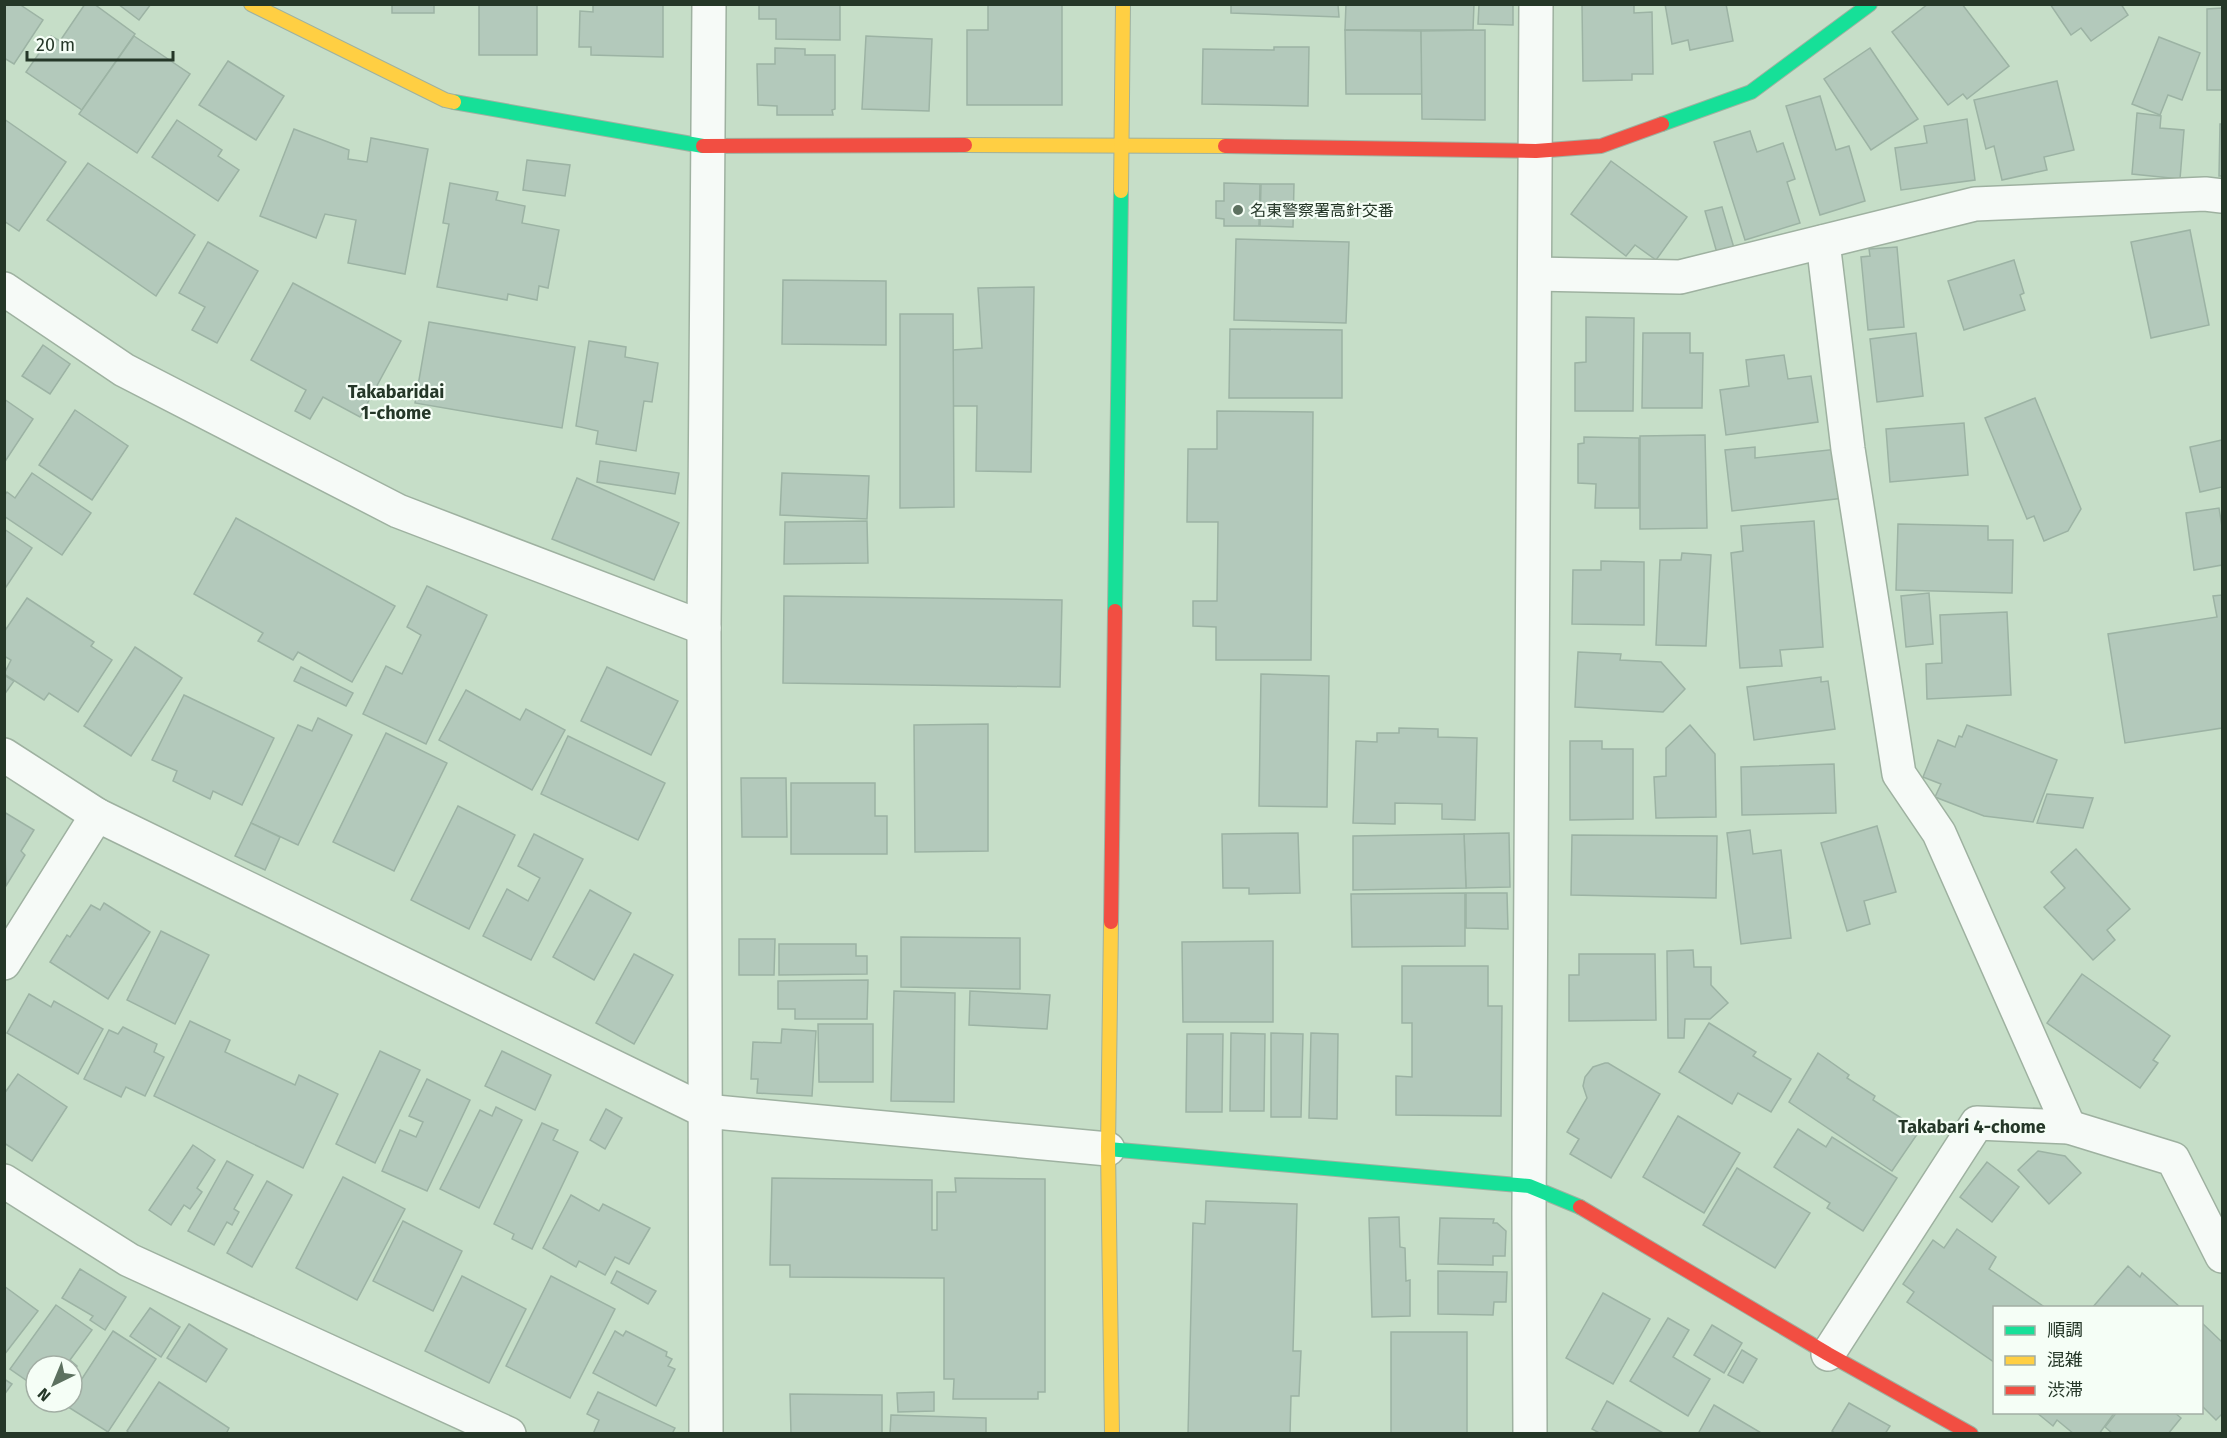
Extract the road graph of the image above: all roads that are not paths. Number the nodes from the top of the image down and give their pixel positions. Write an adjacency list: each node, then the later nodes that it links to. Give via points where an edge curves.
1 (251, 4): 7 (street, via 445,100)
2 (709, 4): 7 (street)
3 (1123, 4): 6 (street)
4 (1536, 4): 8 (street)
5 (1870, 4): 8 (street, via 1751,92 1601,146)
6 (1121, 144): 7 (street); 8 (street); 19 (street)
7 (708, 147): 13 (street)
8 (1536, 151): 11 (street)
9 (2223, 196): 10 (street, via 1975,204)
10 (1824, 242): 11 (street, via 1680,277); 18 (street, via 1848,449 1899,774 1939,833)
11 (1535, 274): 21 (street)
12 (4, 289): 13 (street, via 124,370 398,511)
13 (704, 628): 17 (street)
14 (4, 755): 15 (street)
15 (97, 815): 16 (street); 17 (street)
16 (4, 963)
17 (705, 1111): 19 (street); 25 (street)
18 (2069, 1127): 22 (street, via 2173,1159); 23 (street, via 1977,1123)
19 (1108, 1149): 21 (street); 26 (street)
20 (4, 1181): 24 (street, via 129,1260)
21 (1529, 1186): 23 (street, via 1585,1209); 27 (street)
22 (2223, 1256)
23 (1828, 1354): 28 (street)
24 (508, 1434)
25 (706, 1434)
26 (1112, 1434)
27 (1530, 1434)
28 (1971, 1434)

